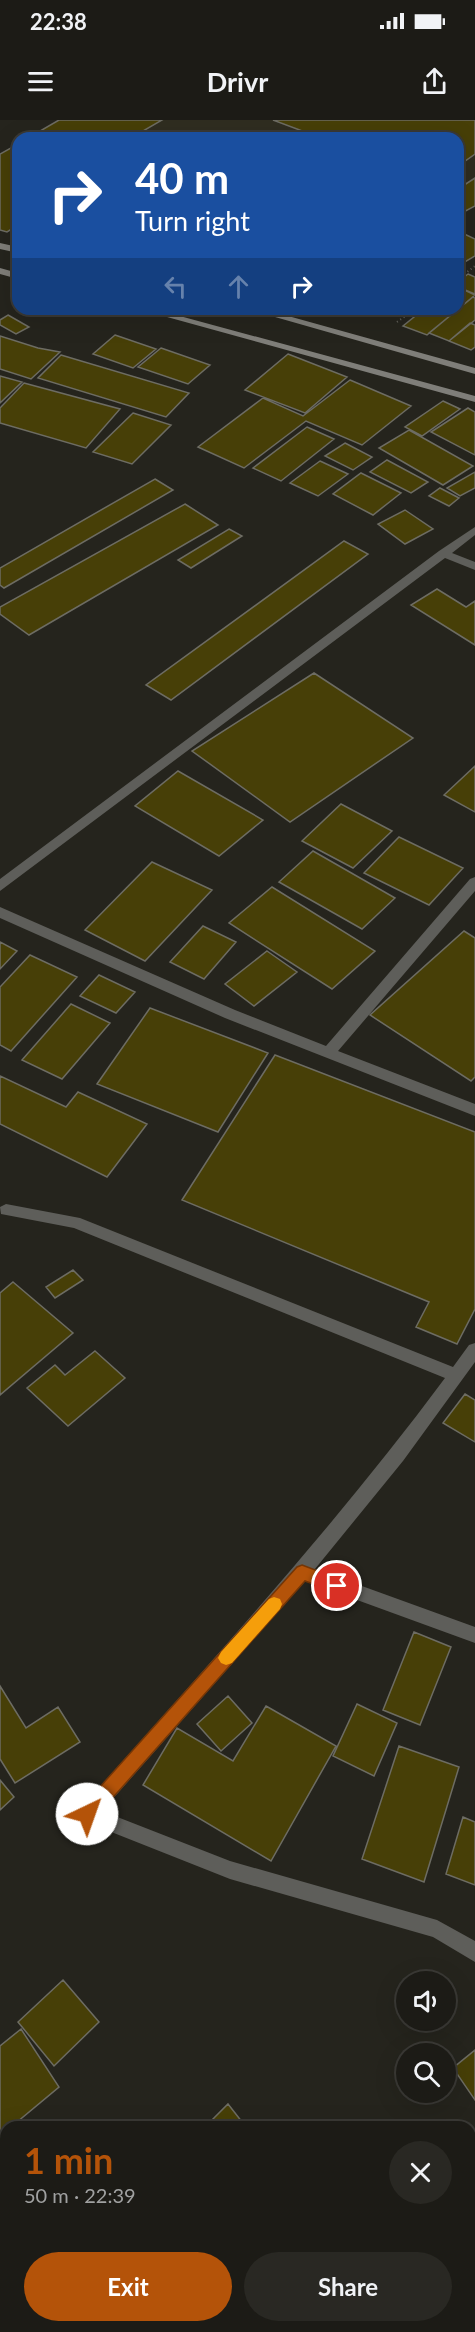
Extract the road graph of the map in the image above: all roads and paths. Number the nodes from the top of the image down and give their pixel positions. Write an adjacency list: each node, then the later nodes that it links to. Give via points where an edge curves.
1 (165, 315): 4 (main road)
2 (274, 315): 3 (main road)
3 (473, 369)
4 (475, 399)
5 (475, 530): 6 (street)
6 (443, 553): 7 (street); 9 (street)
7 (475, 566)
8 (475, 882): 11 (street)
9 (0, 886)
10 (0, 912): 11 (street, via 230,1014)
11 (329, 1052): 12 (street)
12 (475, 1110)
13 (2, 1210): 15 (street, via 75,1222)
14 (475, 1350): 15 (street)
15 (456, 1375): 16 (street, via 397,1456)
16 (302, 1572): 17 (street); 18 (street, via 87,1814 230,1870 437,1929)
17 (475, 1635)
18 (475, 1952)

